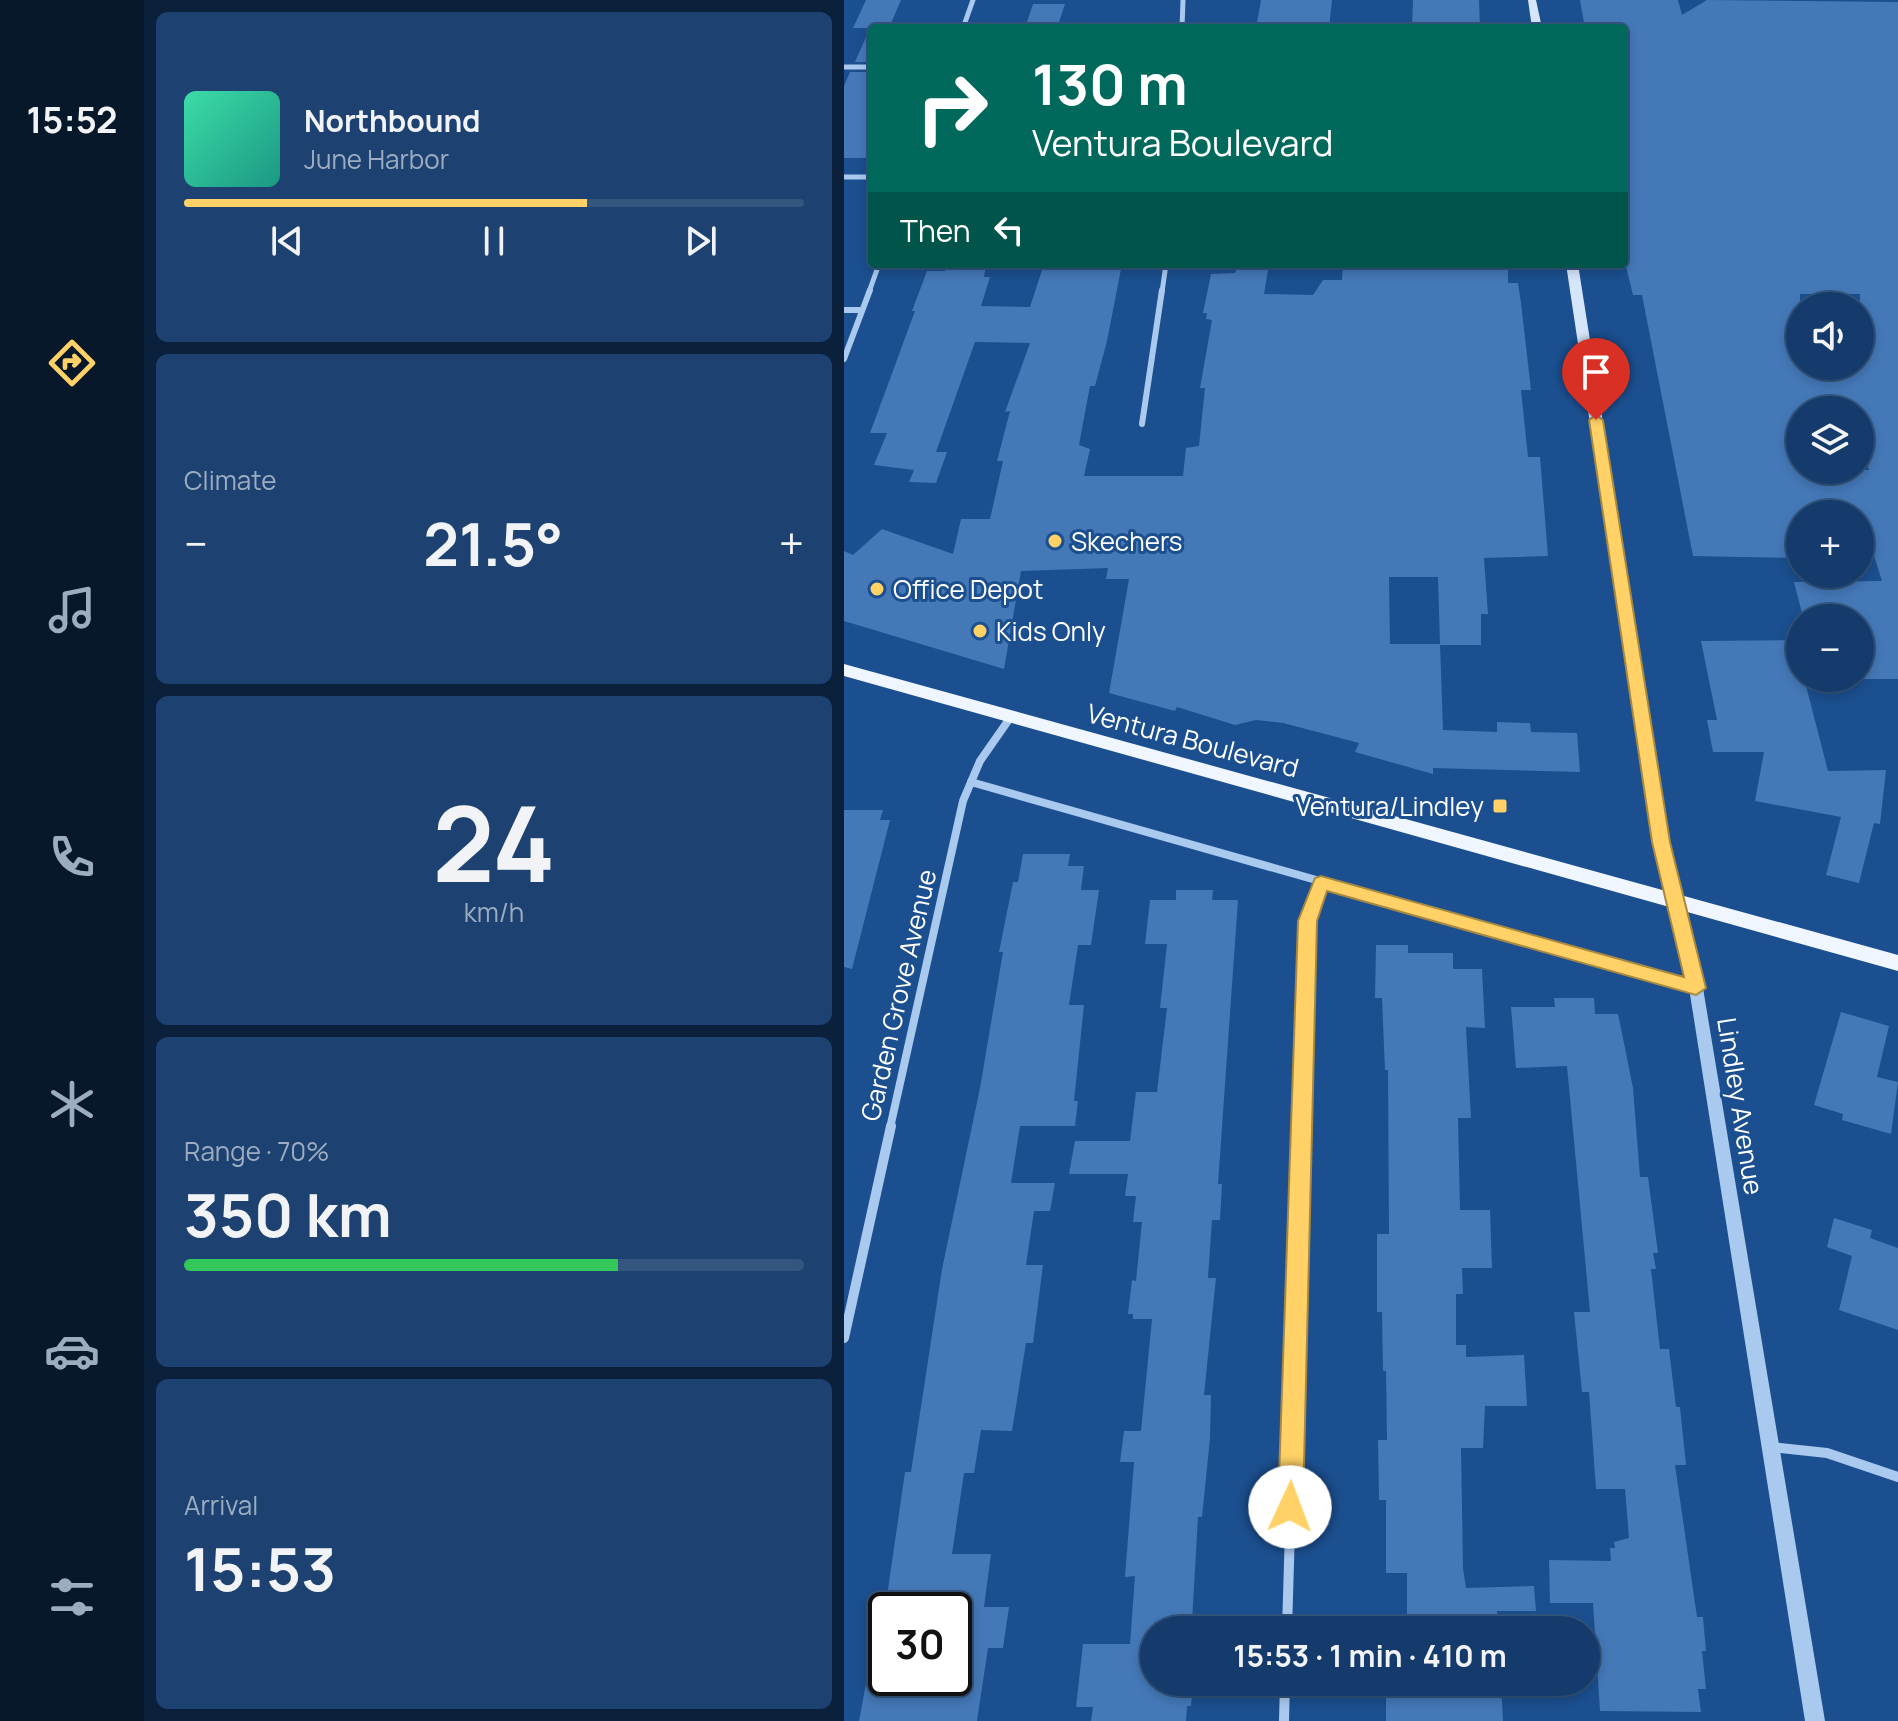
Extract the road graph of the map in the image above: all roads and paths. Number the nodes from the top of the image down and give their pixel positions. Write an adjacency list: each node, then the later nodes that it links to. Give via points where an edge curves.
1 (973, 0): 4 (street)
2 (1183, 0): 5 (street)
3 (1532, 0): 6 (main road)
4 (964, 24)
5 (1182, 24)
6 (1536, 24)
7 (844, 67): 8 (street)
8 (868, 67)
9 (844, 177): 10 (street)
10 (868, 177)
11 (878, 268): 15 (street)
12 (1165, 268): 17 (street)
13 (1573, 268): 22 (main road, Lindley Avenue)
14 (844, 310): 15 (street)
15 (862, 310): 16 (street)
16 (844, 359)
17 (1142, 424)
18 (844, 670): 19 (main road, Ventura Boulevard)
19 (1010, 718): 20 (street, Garden Grove Avenue); 22 (main road, Ventura Boulevard)
20 (971, 782): 21 (street); 25 (street, Garden Grove Avenue)
21 (1321, 883): 24 (street); 28 (street, via 1308,921)
22 (1674, 898): 23 (main road, Ventura Boulevard); 24 (street, Lindley Avenue)
23 (1898, 963)
24 (1696, 988): 26 (street, Lindley Avenue)
25 (844, 1338)
26 (1769, 1446): 27 (street, via 1827,1453); 31 (street, Lindley Avenue)
27 (1898, 1477)
28 (1287, 1616)
29 (1285, 1696): 30 (street)
30 (1284, 1721)
31 (1815, 1721)

